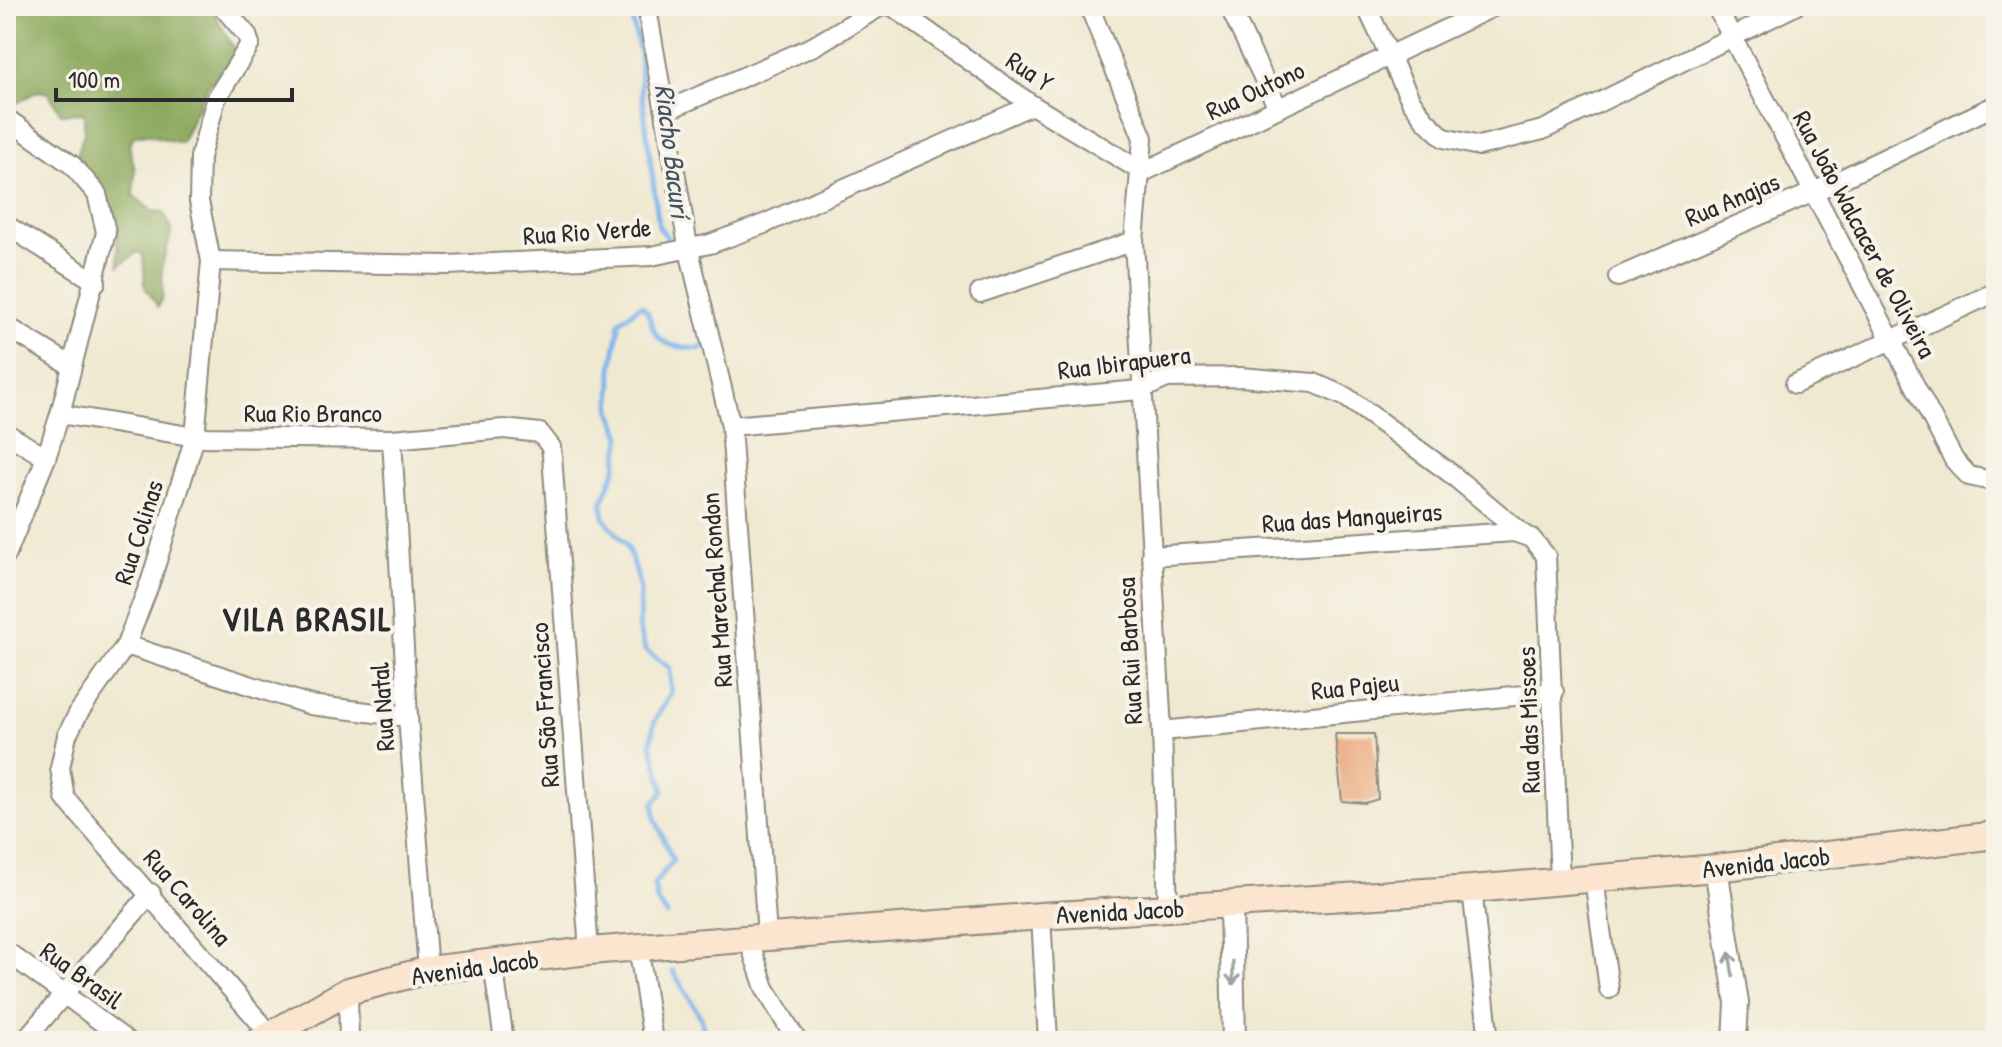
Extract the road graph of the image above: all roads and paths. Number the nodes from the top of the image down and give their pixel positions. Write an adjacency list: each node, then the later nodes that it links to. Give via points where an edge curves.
1 (222, 6): 23 (street, Rua Colinas, via 250,44 216,99 200,157 199,201)
2 (881, 6): 16 (street, via 814,46)
3 (892, 6): 13 (street, Rua Y)
4 (1089, 6): 18 (street, Rua Rui Barbosa, via 1141,131)
5 (1229, 6): 15 (street)
6 (1366, 6): 12 (street)
7 (1495, 6): 12 (street, Rua Outono)
8 (1716, 6): 11 (street, Rua João Walcacer de Oliveira)
9 (1795, 6): 11 (street)
10 (649, 20): 16 (street, Rua Marechal Rondon)
11 (1730, 37): 12 (street, via 1543,130 1479,146 1444,138 1425,120); 19 (street, Rua João Walcacer de Oliveira)
12 (1389, 57): 15 (street, Rua Outono)
13 (1032, 105): 18 (street, Rua Y); 22 (street, Rua Rio Verde, via 764,224 710,244)
14 (1996, 105): 19 (street, Rua Anajas)
15 (1278, 108): 18 (street, Rua Outono)
16 (665, 111): 22 (street, Rua Marechal Rondon)
17 (6, 118): 25 (street, via 72,165 97,194 106,232)
18 (1143, 172): 21 (street, Rua Rui Barbosa)
19 (1816, 191): 24 (street, Rua Anajas); 29 (street, Rua João Walcacer de Oliveira)
20 (6, 225): 25 (street)
21 (1134, 241): 27 (street); 32 (street, Rua Rui Barbosa)
22 (688, 246): 23 (street, Rua Rio Verde, via 651,256 447,265); 34 (street, Rua Marechal Rondon)
23 (211, 261): 36 (street, Rua Colinas)
24 (1618, 277)
25 (96, 282): 30 (street)
26 (1996, 292): 29 (street)
27 (980, 293)
28 (6, 326): 30 (street)
29 (1893, 342): 31 (street); 40 (street, Rua João Walcacer de Oliveira, via 1954,460 1977,479)
30 (70, 365): 33 (street)
31 (1795, 384)
32 (1140, 390): 34 (street, Rua Ibirapuera); 41 (street, Rua Ibirapuera, via 1167,378 1314,383 1346,397); 43 (street, Rua Rui Barbosa)
33 (60, 414): 36 (street, Rua Rio Branco); 39 (street)
34 (731, 426): 58 (street, Rua Marechal Rondon)
35 (6, 433): 39 (street)
36 (195, 437): 37 (street, Rua Rio Branco); 44 (street, Rua Colinas)
37 (392, 439): 38 (street, Rua Rio Branco, via 529,430 547,440); 46 (street, Rua Natal)
38 (552, 456): 61 (street, Rua São Francisco)
39 (46, 458): 42 (street)
40 (1996, 482)
41 (1523, 534): 43 (street, Rua das Mangueiras); 45 (street, Rua das Missoes, via 1546,556)
42 (8, 543)
43 (1151, 556): 47 (street, Rua Rui Barbosa)
44 (126, 645): 46 (street, via 310,705); 48 (street, Rua Colinas, via 67,735 60,768)
45 (1554, 692): 47 (street, Rua Pajeu); 52 (street, Rua das Missoes)
46 (408, 717): 63 (street, Rua Natal)
47 (1162, 731): 56 (street, Rua Rui Barbosa)
48 (65, 798): 54 (street, Rua Carolina)
49 (1996, 835): 50 (main road, Avenida Jacob)
50 (1716, 868): 51 (main road, Avenida Jacob); 77 (street, one-way to 50, via 1737,1003)
51 (1594, 878): 52 (main road, Avenida Jacob); 64 (street)
52 (1560, 881): 53 (main road, Avenida Jacob)
53 (1472, 889): 55 (main road, Avenida Jacob); 76 (street)
54 (151, 893): 66 (street); 67 (street, Rua Carolina)
55 (1231, 905): 56 (main road, Avenida Jacob); 75 (street, one-way to 75)
56 (1168, 909): 57 (main road, Avenida Jacob)
57 (1041, 916): 58 (main road, Avenida Jacob); 74 (street)
58 (758, 937): 59 (main road, Avenida Jacob); 73 (street, Rua Marechal Rondon, via 765,988)
59 (638, 945): 61 (main road, Avenida Jacob); 72 (street)
60 (6, 951): 66 (street, Rua Brasil)
61 (589, 951): 62 (main road, Avenida Jacob)
62 (493, 963): 63 (main road, Avenida Jacob); 71 (street)
63 (428, 970): 65 (main road, Avenida Jacob)
64 (1609, 989)
65 (348, 991): 67 (main road, Avenida Jacob); 70 (street)
66 (63, 994): 68 (street); 69 (street, Rua Brasil)
67 (265, 1037)
68 (24, 1041)
69 (127, 1041)
70 (349, 1041)
71 (504, 1041)
72 (653, 1041)
73 (797, 1041)
74 (1048, 1041)
75 (1234, 1041)
76 (1489, 1041)
77 (1735, 1041)

